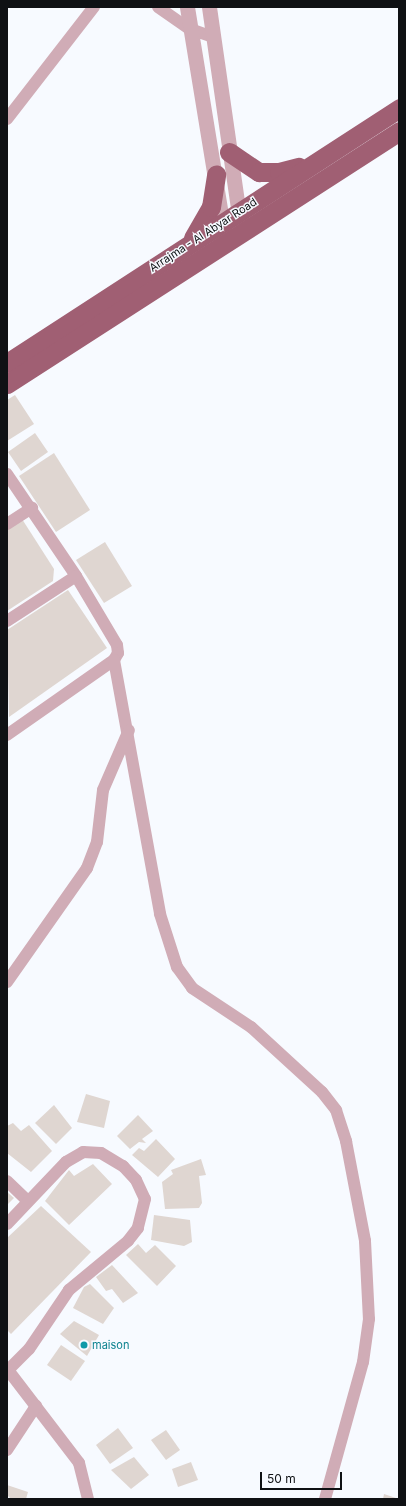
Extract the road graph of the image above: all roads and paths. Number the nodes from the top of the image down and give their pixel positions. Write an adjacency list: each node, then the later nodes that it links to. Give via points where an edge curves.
1 (94, 7): 8 (street)
2 (158, 7): 5 (street)
3 (187, 7): 5 (street)
4 (209, 7): 6 (street)
5 (190, 29): 6 (street); 12 (street)
6 (213, 37): 10 (street)
7 (399, 108): 11 (highway, Arrajma - Al Abyar Road)
8 (7, 120)
9 (399, 131): 14 (highway, Arrajma - Al Abyar Road)
10 (229, 152): 11 (highway, via 250,169 270,174); 13 (street)
11 (318, 160): 13 (highway, Arrajma - Al Abyar Road)
12 (216, 174): 13 (street); 16 (highway, via 211,207 204,223)
13 (230, 218): 14 (street); 15 (street); 16 (highway, Arrajma - Al Abyar Road)
14 (243, 232): 15 (highway, Arrajma - Al Abyar Road)
15 (224, 243): 18 (highway, Arrajma - Al Abyar Road)
16 (182, 248): 17 (highway, Arrajma - Al Abyar Road)
17 (7, 363)
18 (7, 384)
19 (7, 474): 20 (street)
20 (32, 508): 21 (street); 22 (street)
21 (7, 524)
22 (76, 576): 23 (street); 24 (street, via 117,645)
23 (7, 621)
24 (114, 660): 25 (street); 26 (street)
25 (129, 730): 27 (street, via 103,790 97,842 87,868); 35 (street, via 160,914 177,967 192,988 251,1027 316,1086 336,1110 346,1141 366,1241 369,1319 364,1362)
26 (8, 731)
27 (7, 982)
28 (7, 1181): 29 (street)
29 (28, 1201): 30 (street); 31 (street, via 66,1162 84,1152 101,1153 123,1166 136,1180 145,1199 138,1228 128,1241 69,1290 29,1349)
30 (7, 1224)
31 (7, 1370): 32 (street)
32 (36, 1406): 33 (street); 34 (street, via 79,1463)
33 (7, 1450)
34 (88, 1499)
35 (325, 1499)

